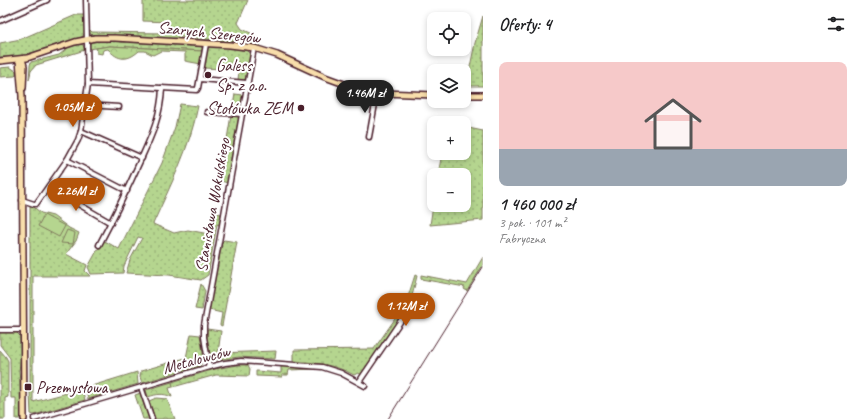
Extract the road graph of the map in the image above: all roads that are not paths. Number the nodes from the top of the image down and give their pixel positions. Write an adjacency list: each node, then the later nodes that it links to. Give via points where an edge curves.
1 (47, 0): 3 (street)
2 (86, 0): 4 (street)
3 (0, 21)
4 (87, 40): 5 (main road, Szarych Szeregów, via 115,38); 7 (main road, Szarych Szeregów); 11 (street)
5 (206, 44): 6 (main road, Szarych Szeregów); 9 (street)
6 (254, 48): 10 (street, Stanisława Wokulskiego); 13 (main road, Szarych Szeregów, via 281,56 338,82)
7 (21, 59): 8 (main road, Szarych Szeregów); 27 (main road)
8 (0, 61)
9 (200, 80): 10 (street); 12 (street, via 196,90)
10 (247, 83): 20 (street, Stanisława Wokulskiego)
11 (88, 84): 12 (street); 17 (street)
12 (162, 88): 23 (street, via 159,115)
13 (377, 92): 14 (main road, Szarych Szeregów); 22 (street)
14 (427, 95)
15 (471, 95): 16 (main road)
16 (483, 95)
17 (86, 105): 18 (street); 21 (street)
18 (119, 107)
19 (207, 112): 20 (street)
20 (242, 114): 33 (street, Stanisława Wokulskiego, via 204,325)
21 (81, 131): 23 (street); 24 (street)
22 (369, 138)
23 (142, 158): 26 (street)
24 (67, 160): 25 (street); 26 (street)
25 (48, 186): 27 (street, via 36,204); 28 (street)
26 (127, 191): 28 (street)
27 (22, 200): 32 (main road)
28 (111, 223): 29 (street)
29 (99, 245)
30 (406, 313): 34 (street)
31 (0, 330): 32 (street)
32 (23, 330): 37 (main road)
33 (210, 367): 34 (street, Metalowców, via 242,361 312,366 331,370); 36 (street, Metalowców)
34 (359, 382): 35 (street, Metalowców)
35 (365, 386)
36 (141, 387): 38 (street, Metalowców); 39 (street)
37 (24, 419)
38 (34, 419)
39 (152, 419)

